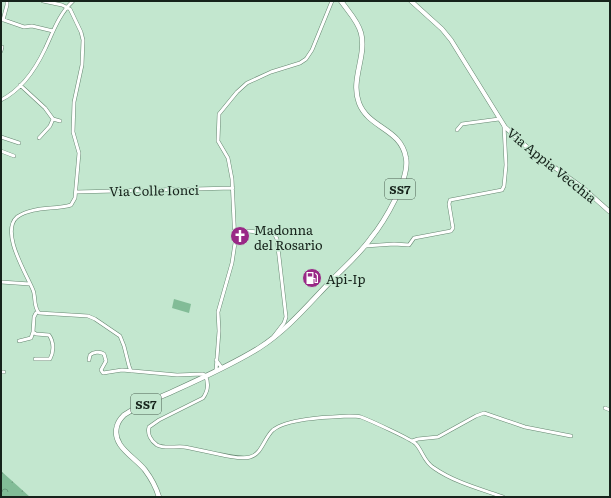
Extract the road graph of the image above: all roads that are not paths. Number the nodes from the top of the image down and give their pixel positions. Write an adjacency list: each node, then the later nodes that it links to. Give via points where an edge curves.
1 (7, 1): 8 (street)
2 (42, 1): 7 (street)
3 (73, 1): 7 (street)
4 (332, 1): 22 (street, via 311,52 305,60 247,83 220,112 218,140 228,158)
5 (341, 1): 26 (main road, SS7, via 356,22 361,35 362,48 356,84 358,103 369,118 398,139 406,160 406,173 401,188)
6 (411, 1): 13 (main road, Via Appia Vecchia, via 449,38)
7 (67, 7): 9 (street); 23 (street, via 74,14 84,44 82,67 74,100 73,133 79,154)
8 (2, 19): 9 (street, via 24,28 32,26)
9 (53, 31): 10 (street, via 41,56)
10 (20, 85): 11 (street, via 12,94); 12 (street)
11 (1, 100)
12 (53, 119): 14 (street); 18 (street)
13 (499, 119): 15 (main road, Via Appia Vecchia); 16 (street, via 462,124)
14 (60, 121)
15 (504, 126): 24 (main road, Via Appia Vecchia, via 529,149 583,188); 26 (street, via 506,162 502,190 450,200 452,231 414,238 409,245)
16 (457, 130)
17 (1, 137): 19 (street)
18 (39, 138)
19 (18, 143)
20 (1, 151): 21 (street)
21 (14, 156)
22 (233, 188): 23 (street, Via Colle Ionci); 25 (street)
23 (76, 192): 28 (street, via 71,205 26,213 16,217 12,224 9,231 14,250)
24 (610, 212)
25 (234, 230): 31 (street, via 271,233 277,238 286,316); 35 (street, via 233,256 219,310)
26 (365, 246): 31 (main road, SS7)
27 (1, 282): 28 (street)
28 (30, 284): 29 (street)
29 (37, 312): 30 (street); 37 (street, via 87,316 95,319 120,337)
30 (33, 332): 32 (street, via 30,339); 33 (street, via 49,336 53,346 50,360)
31 (273, 338): 36 (main road, SS7)
32 (19, 341)
33 (35, 359)
34 (89, 360): 37 (street, via 91,354 102,352 106,360 102,372)
35 (216, 360): 36 (street); 38 (street)
36 (222, 368): 38 (main road, SS7)
37 (131, 371): 39 (street)
38 (216, 371): 39 (main road, SS7)
39 (206, 376): 43 (street, via 208,385 204,398 149,427 150,436 156,444 248,458 257,453 271,432 284,424 352,416 367,419); 44 (main road, SS7, via 129,412 117,425 119,444 145,470 154,483)
40 (605, 408): 41 (street)
41 (610, 410)
42 (571, 436): 43 (street, via 525,427 484,413 438,437)
43 (412, 441): 45 (street, via 426,462 434,468 462,482)
44 (159, 497)
45 (503, 497)

